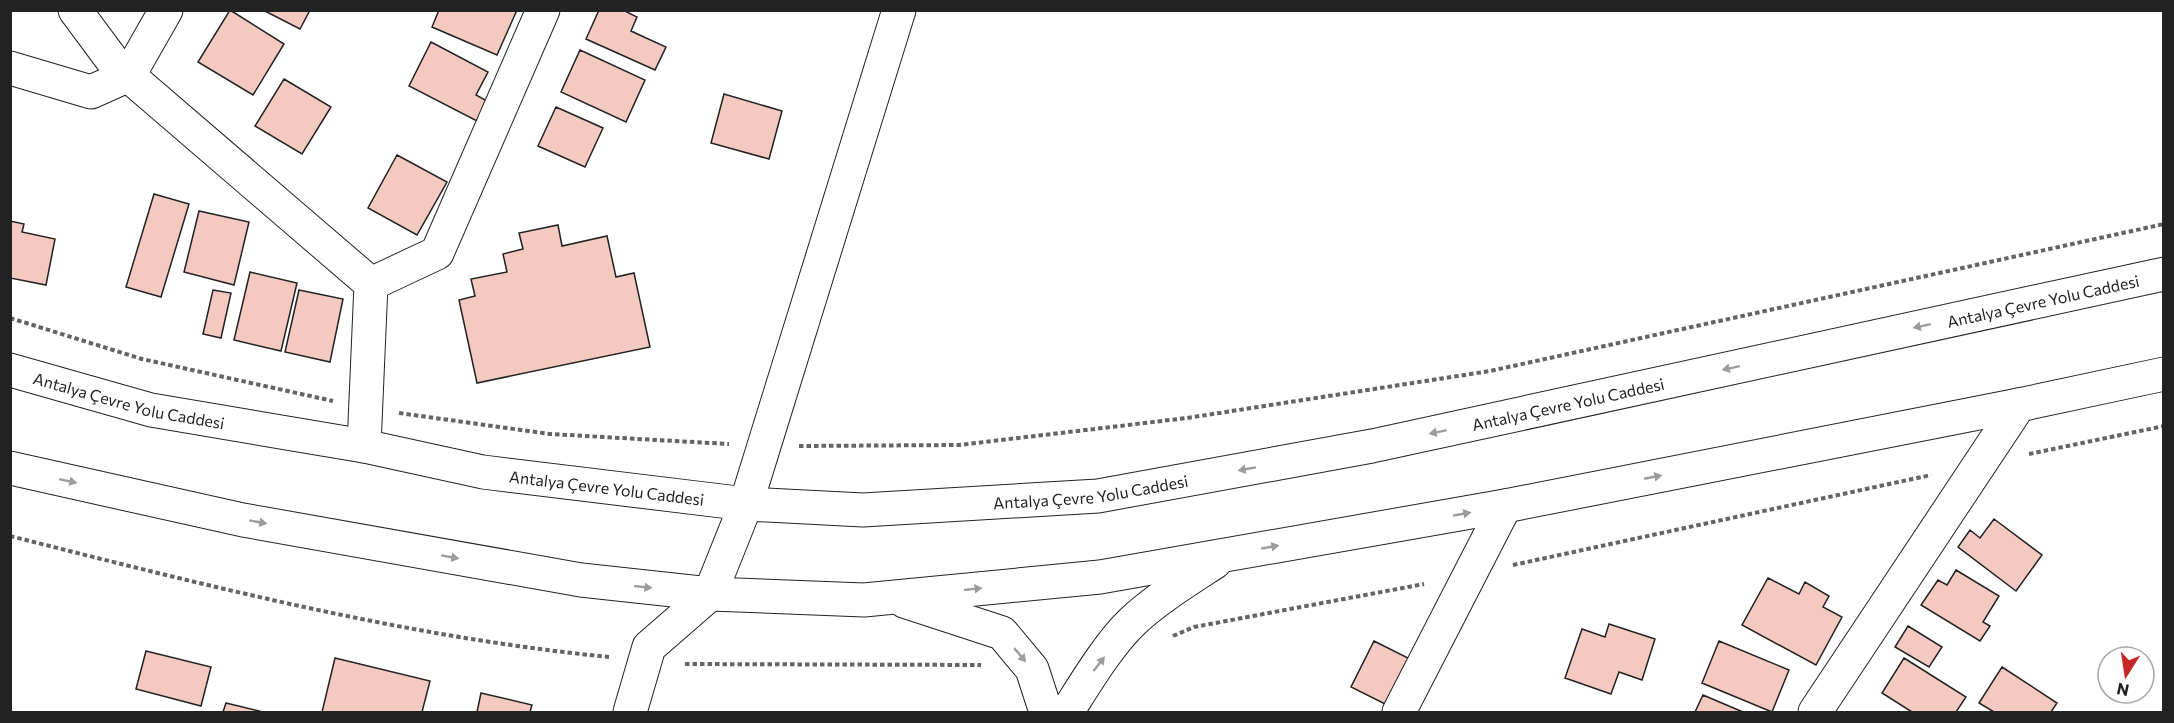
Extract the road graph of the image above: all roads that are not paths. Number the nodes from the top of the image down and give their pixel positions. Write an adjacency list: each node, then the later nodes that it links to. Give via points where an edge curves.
1 (75, 10): 6 (main road, via 115,64)
2 (166, 10): 6 (main road)
3 (543, 10): 8 (main road, via 437,252)
4 (899, 10): 14 (main road)
5 (10, 68): 6 (main road, via 91,93)
6 (129, 75): 8 (main road)
7 (2163, 274): 14 (main road, Antalya Çevre Yolu Caddesi, one-way to 14, via 1372,446 1098,496 863,510)
8 (371, 284): 12 (main road)
9 (10, 370): 12 (main road, Antalya Çevre Yolu Caddesi, via 151,410)
10 (2163, 374): 11 (main road)
11 (2019, 405): 15 (main road, one-way to 11); 23 (main road)
12 (364, 447): 14 (main road, Antalya Çevre Yolu Caddesi, via 483,472)
13 (10, 468): 17 (main road, one-way to 17, via 278,526 581,580)
14 (746, 504): 17 (main road)
15 (1505, 506): 16 (main road, one-way to 15); 22 (main road)
16 (1226, 554): 18 (main road, one-way to 16, via 1100,577); 21 (main road, one-way to 16, via 1094,669 1132,622)
17 (710, 594): 18 (main road, via 864,600); 19 (main road, via 649,647)
18 (894, 597): 20 (main road, one-way to 20, via 1002,633 1032,669)
19 (630, 712)
20 (1046, 712)
21 (1067, 712)
22 (1400, 712)
23 (1815, 712)

